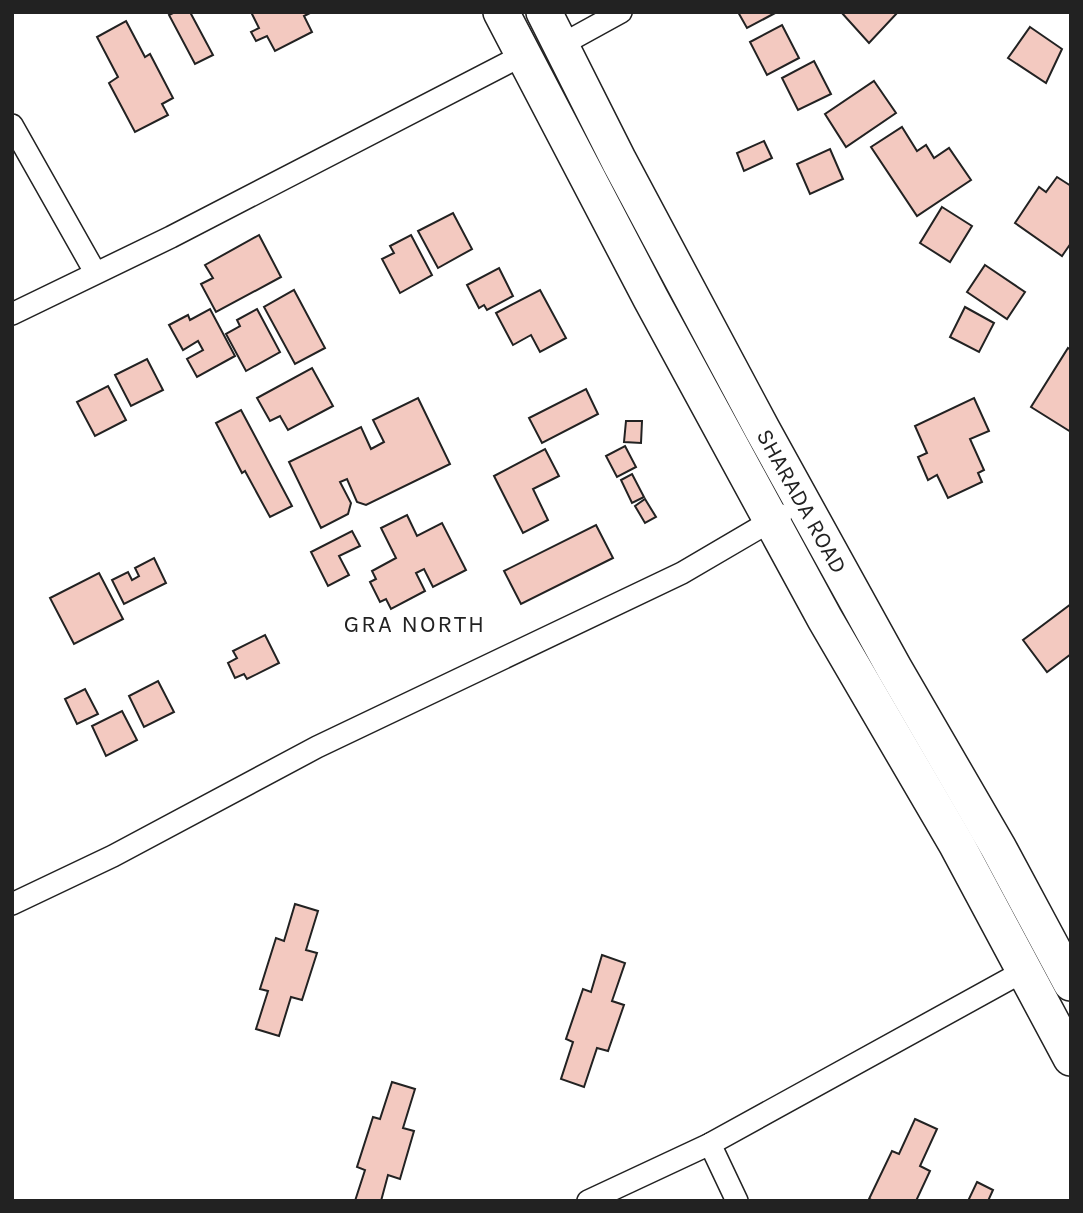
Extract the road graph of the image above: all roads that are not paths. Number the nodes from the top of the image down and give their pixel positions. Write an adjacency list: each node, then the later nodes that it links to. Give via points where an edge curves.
1 (501, 12): 6 (main road)
2 (544, 12): 5 (main road, SHARADA ROAD)
3 (621, 12): 4 (street)
4 (596, 19): 5 (street)
5 (561, 46): 10 (main road, SHARADA ROAD)
6 (523, 55): 8 (street); 11 (main road)
7 (12, 125): 8 (street)
8 (95, 272): 9 (street)
9 (12, 314)
10 (803, 503): 11 (street); 13 (main road, SHARADA ROAD)
11 (772, 520): 12 (street, via 682,573 317,747 113,856); 14 (main road)
12 (12, 904)
13 (1033, 914): 14 (main road); 15 (main road, SHARADA ROAD)
14 (1003, 932): 16 (main road)
15 (1066, 963)
16 (1024, 971): 17 (main road); 18 (street)
17 (1071, 1058)
18 (710, 1144): 19 (street); 20 (street)
19 (587, 1201)
20 (737, 1201)

